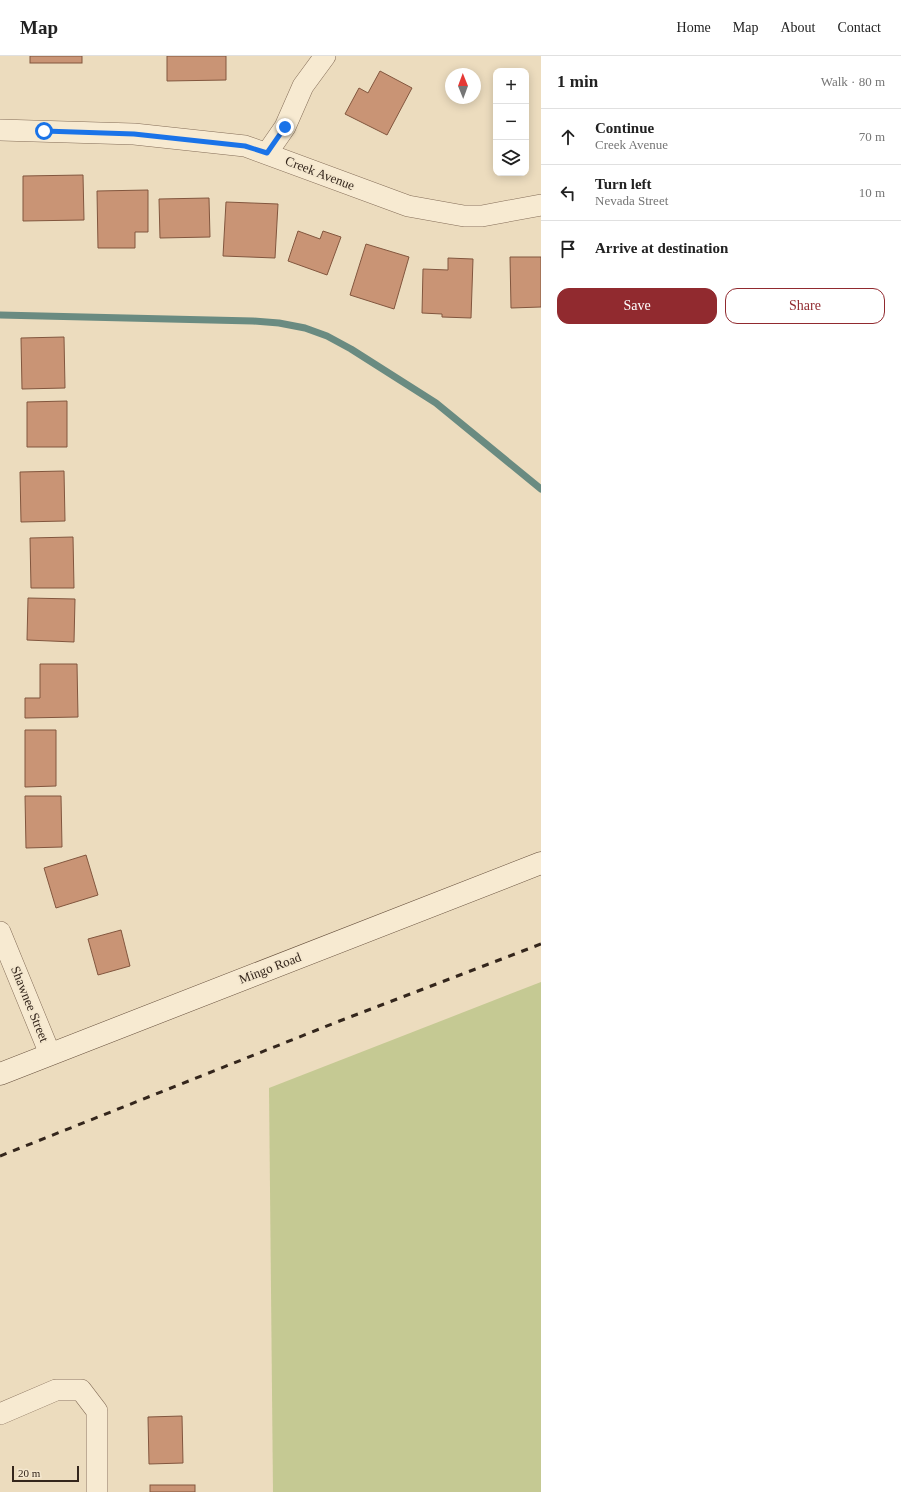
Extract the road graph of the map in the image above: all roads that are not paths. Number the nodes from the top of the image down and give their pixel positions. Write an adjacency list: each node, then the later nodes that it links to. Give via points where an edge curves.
1 (325, 56): 3 (street, via 303,86 285,127)
2 (0, 130): 3 (street, Creek Avenue, via 134,134 245,146)
3 (267, 153): 4 (street, Creek Avenue, via 408,206 464,216 482,216)
4 (541, 205)
5 (541, 863): 7 (street, Mingo Road)
6 (0, 932): 7 (street, Shawnee Street)
7 (50, 1054): 8 (street, Mingo Road)
8 (0, 1074)
9 (0, 1414): 10 (street, via 56,1390 81,1390 97,1411)
10 (97, 1492)

